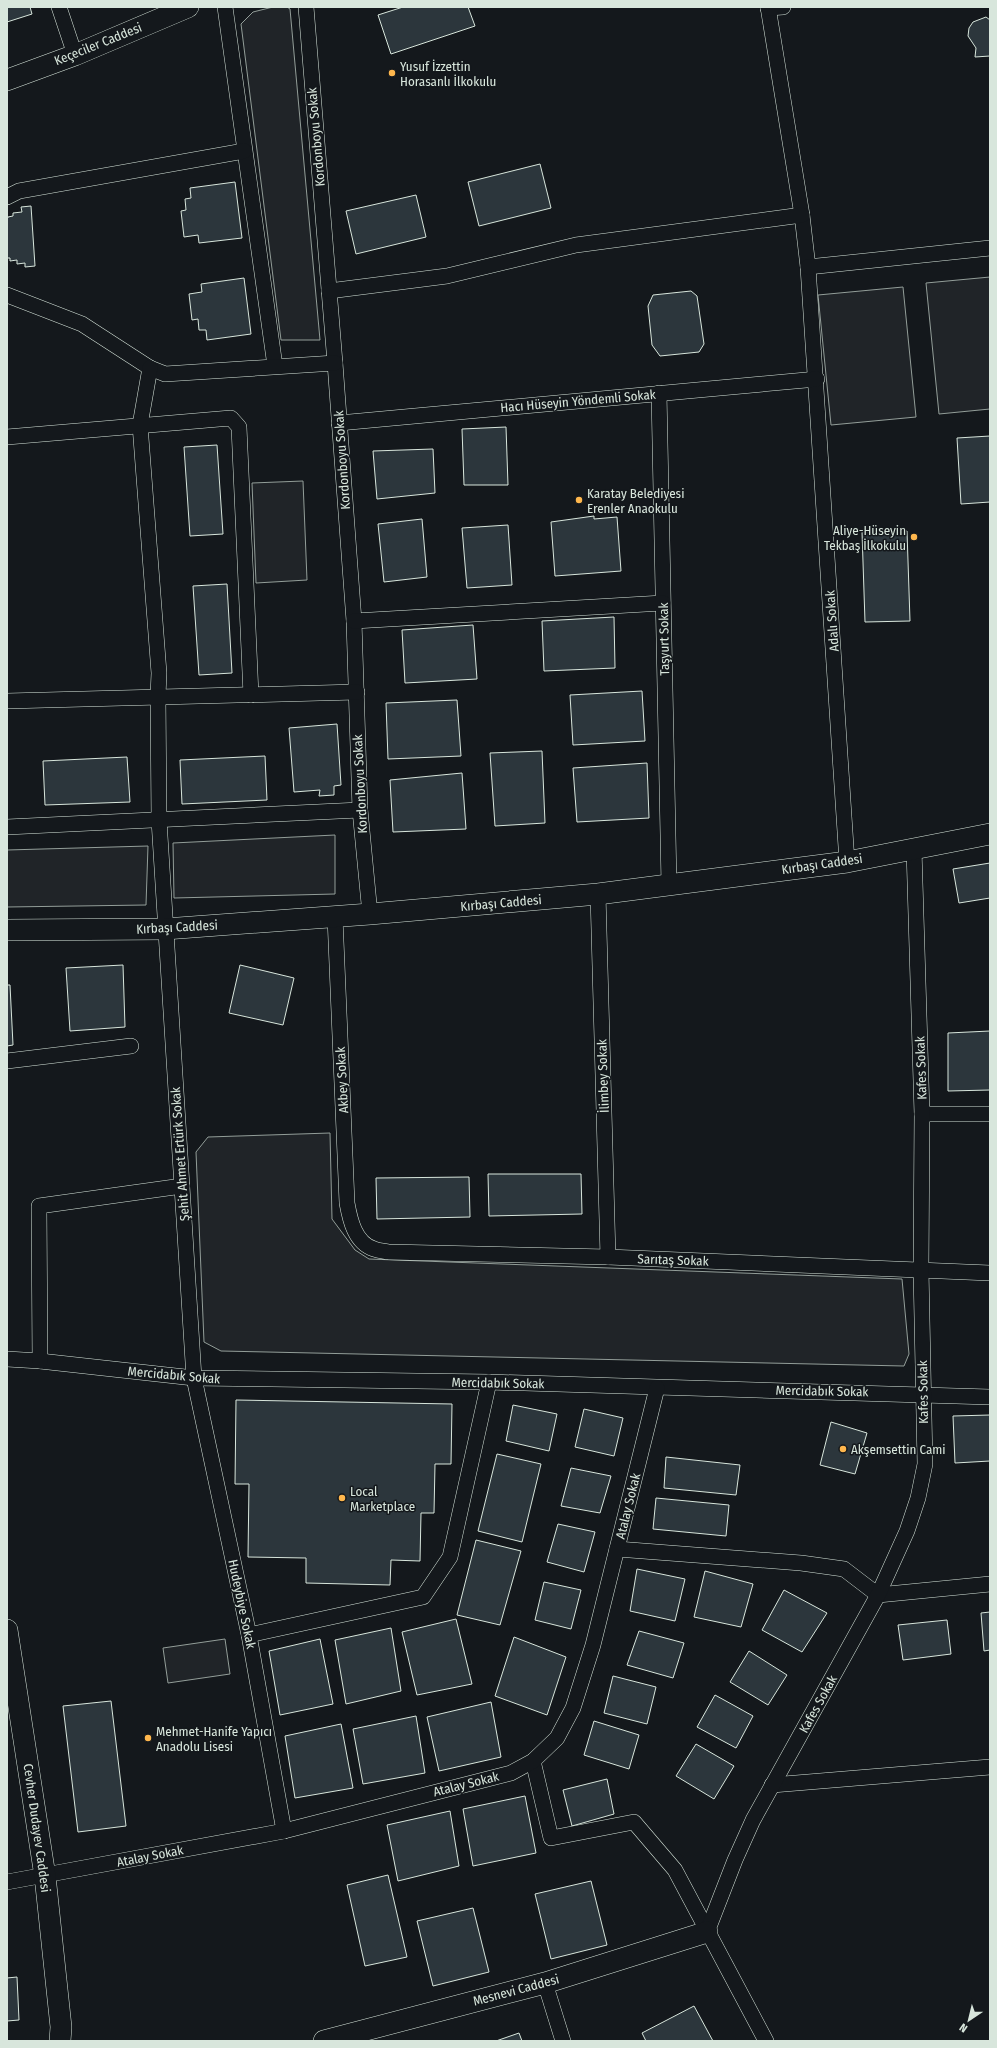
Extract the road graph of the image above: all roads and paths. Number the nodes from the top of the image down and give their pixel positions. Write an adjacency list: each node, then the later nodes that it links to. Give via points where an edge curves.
1 (59, 7): 7 (street)
2 (188, 7): 7 (street, Keçeciler Caddesi)
3 (225, 7): 9 (street)
4 (306, 7): 14 (street, Kordonboyu Sokak)
5 (768, 7): 6 (street); 11 (street, Adalı Sokak)
6 (784, 7)
7 (75, 55): 8 (street, Keçeciler Caddesi)
8 (7, 80)
9 (244, 151): 10 (street, via 19,191); 17 (street)
10 (7, 197)
11 (802, 216): 13 (street, Adalı Sokak); 14 (street, via 576,245 447,276)
12 (990, 248): 13 (street)
13 (808, 266): 19 (street, Adalı Sokak)
14 (329, 291): 16 (street, Kordonboyu Sokak)
15 (7, 295): 18 (street, via 82,324)
16 (335, 363): 17 (street); 21 (street, Kordonboyu Sokak)
17 (275, 366): 18 (street, via 165,374)
18 (150, 368): 22 (street, Şehit Ahmet Ertürk Sokak)
19 (817, 379): 20 (street, Hacı Hüseyin Yöndemli Sokak); 35 (street, Adalı Sokak)
20 (659, 393): 21 (street, Hacı Hüseyin Yöndemli Sokak); 24 (street, Taşyurt Sokak)
21 (339, 423): 25 (street, Kordonboyu Sokak)
22 (140, 425): 23 (street); 27 (street, via 231,418 238,427); 28 (street, Şehit Ahmet Ertürk Sokak, via 159,673)
23 (7, 437)
24 (664, 603): 25 (street); 36 (street, Taşyurt Sokak)
25 (354, 621): 26 (street, Kordonboyu Sokak)
26 (357, 692): 27 (street); 30 (street, Kordonboyu Sokak)
27 (250, 695): 28 (street)
28 (158, 696): 29 (street); 31 (street, Şehit Ahmet Ertürk Sokak)
29 (7, 701)
30 (360, 810): 31 (street); 38 (street, Kordonboyu Sokak)
31 (159, 820): 32 (street); 40 (street, Şehit Ahmet Ertürk Sokak)
32 (7, 827)
33 (990, 834): 34 (street, Kırbaşı Caddesi)
34 (914, 849): 35 (street, Kırbaşı Caddesi); 44 (street, Kafes Sokak)
35 (847, 862): 36 (street, Kırbaşı Caddesi)
36 (669, 884): 37 (street, Kırbaşı Caddesi)
37 (598, 894): 38 (street, Kırbaşı Caddesi); 48 (street, İlimbey Sokak)
38 (370, 914): 39 (street, Kırbaşı Caddesi)
39 (335, 917): 40 (street, Kırbaşı Caddesi); 47 (street, Akbey Sokak, via 348,1203 350,1221)
40 (165, 929): 41 (street, Kırbaşı Caddesi); 46 (street, Şehit Ahmet Ertürk Sokak)
41 (7, 930)
42 (131, 1046): 43 (street)
43 (7, 1061)
44 (922, 1114): 45 (street); 49 (street, Kafes Sokak)
45 (990, 1114)
46 (182, 1186): 52 (street, via 39,1206); 53 (street, Şehit Ahmet Ertürk Sokak)
47 (360, 1240): 48 (street, Sarıtaş Sokak, via 373,1249 389,1252)
48 (608, 1257): 49 (street, Sarıtaş Sokak)
49 (921, 1270): 50 (street, Sarıtaş Sokak); 56 (street, Kafes Sokak)
50 (990, 1273)
51 (7, 1359): 52 (street, Mercidabık Sokak)
52 (40, 1361): 53 (street, Mercidabık Sokak)
53 (194, 1378): 54 (street, Mercidabık Sokak); 62 (street, Hudeybiye Sokak)
54 (489, 1382): 55 (street, Mercidabık Sokak); 62 (street, via 450,1557 423,1596)
55 (658, 1388): 56 (street, Mercidabık Sokak); 58 (street, Atalay Sokak)
56 (922, 1394): 57 (street, Mercidabık Sokak); 60 (street, Kafes Sokak, via 925,1464 918,1498 907,1531)
57 (990, 1397)
58 (617, 1548): 60 (street, via 844,1569); 63 (street, Atalay Sokak, via 593,1645 573,1708 556,1738)
59 (990, 1584): 60 (street)
60 (878, 1594): 65 (street, Kafes Sokak)
61 (7, 1630): 67 (street, Cevher Dudayev Caddesi)
62 (249, 1635): 66 (street, Hudeybiye Sokak)
63 (533, 1761): 66 (street, Atalay Sokak, via 511,1772); 69 (street, via 552,1838 634,1822 675,1870)
64 (990, 1767): 65 (street)
65 (772, 1785): 69 (street, Kafes Sokak, via 735,1860)
66 (284, 1831): 67 (street, Atalay Sokak)
67 (45, 1876): 68 (street, Atalay Sokak); 71 (street, Cevher Dudayev Caddesi)
68 (7, 1882)
69 (707, 1932): 70 (street, Mesnevi Caddesi); 74 (street)
70 (545, 1983): 72 (street, Mesnevi Caddesi); 73 (street)
71 (63, 2036)
72 (324, 2041)
73 (562, 2041)
74 (766, 2041)

